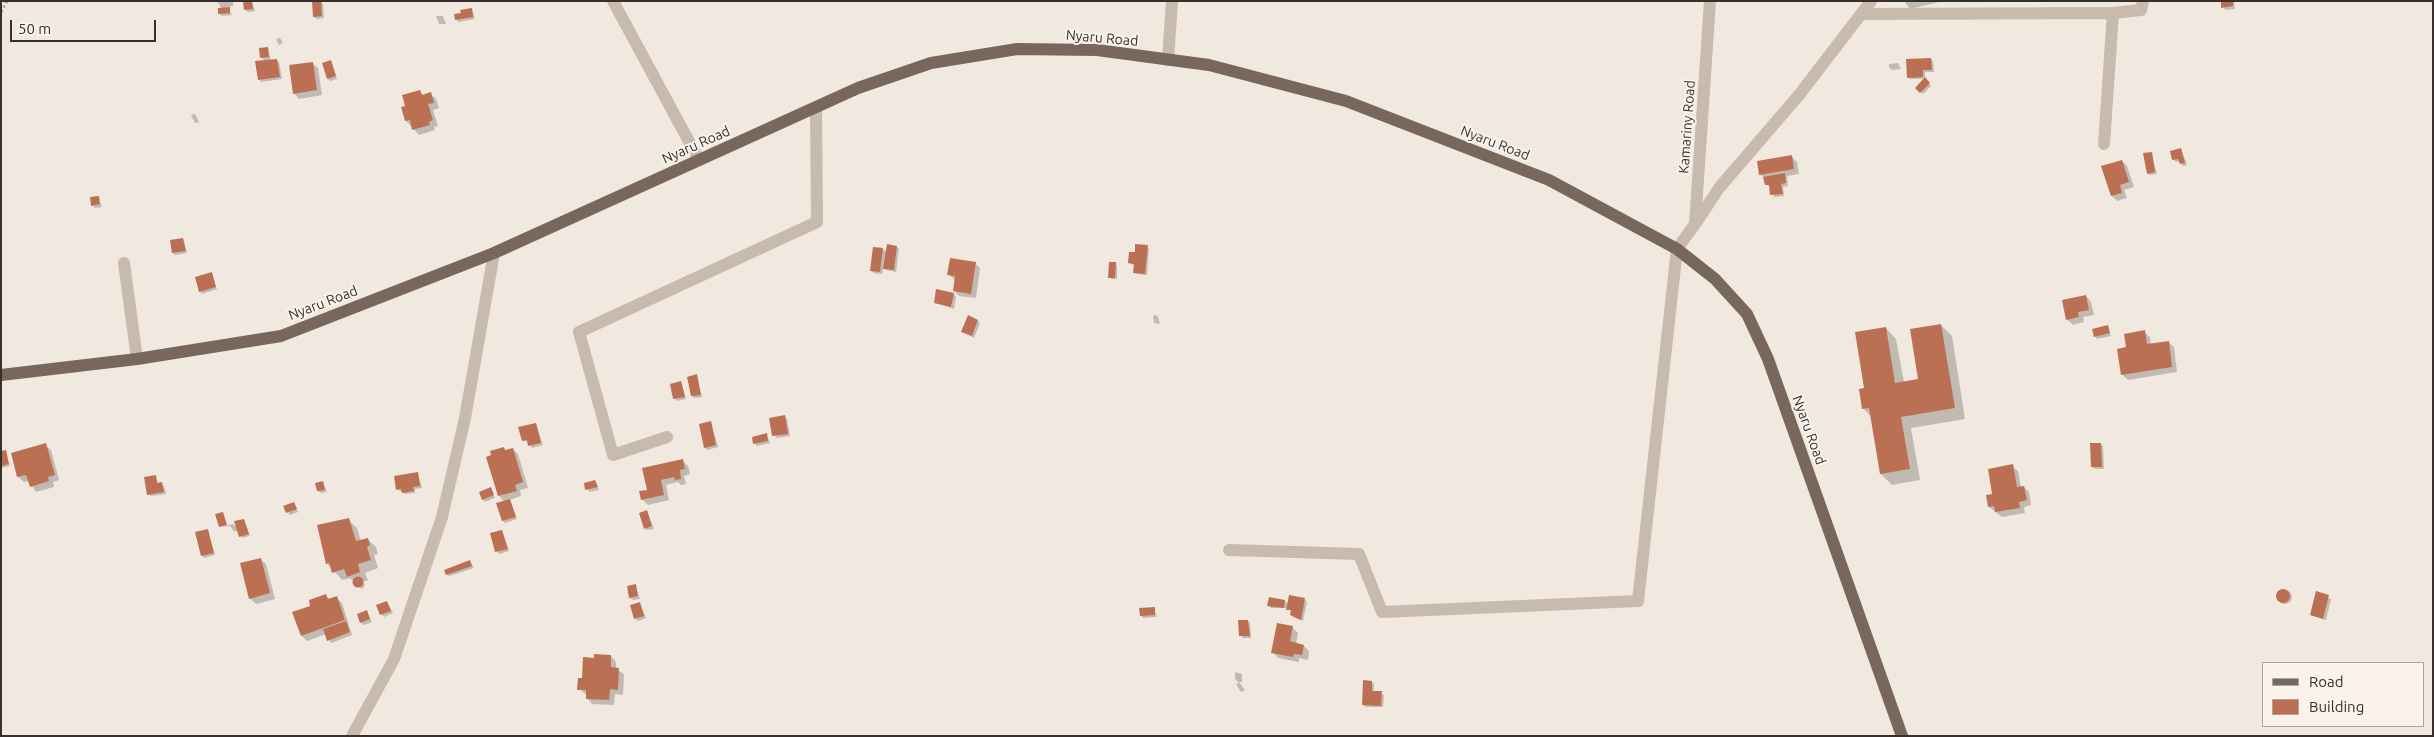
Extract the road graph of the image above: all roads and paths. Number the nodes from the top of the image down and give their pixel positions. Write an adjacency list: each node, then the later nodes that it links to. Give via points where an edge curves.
1 (7, 1): 7 (path)
2 (613, 1): 13 (street)
3 (1172, 1): 10 (street)
4 (1710, 1): 14 (street, Kamariny Road)
5 (1871, 1): 9 (street)
6 (2142, 1): 8 (street, via 2141,10)
7 (1, 12)
8 (2113, 13): 9 (street); 12 (street)
9 (1861, 14): 14 (street, via 1799,95 1719,188)
10 (1168, 60): 11 (main road, Nyaru Road, via 1097,50 1017,49 931,63 858,88); 15 (main road, Nyaru Road, via 1209,65 1346,101 1549,180)
11 (816, 107): 13 (main road, Nyaru Road); 20 (street, via 817,222 579,332 613,455)
12 (2104, 144)
13 (699, 160): 16 (main road, Nyaru Road)
14 (1695, 224): 15 (street)
15 (1677, 249): 21 (street, via 1638,601 1382,612 1359,554); 23 (main road, Nyaru Road, via 1715,279 1747,314 1768,359)
16 (494, 253): 18 (main road, Nyaru Road, via 281,336); 22 (street, via 465,418 442,517 394,659)
17 (124, 263): 18 (street)
18 (136, 359): 19 (main road, Nyaru Road)
19 (1, 375)
20 (666, 437)
21 (1229, 550)
22 (352, 736)
23 (1902, 736)

